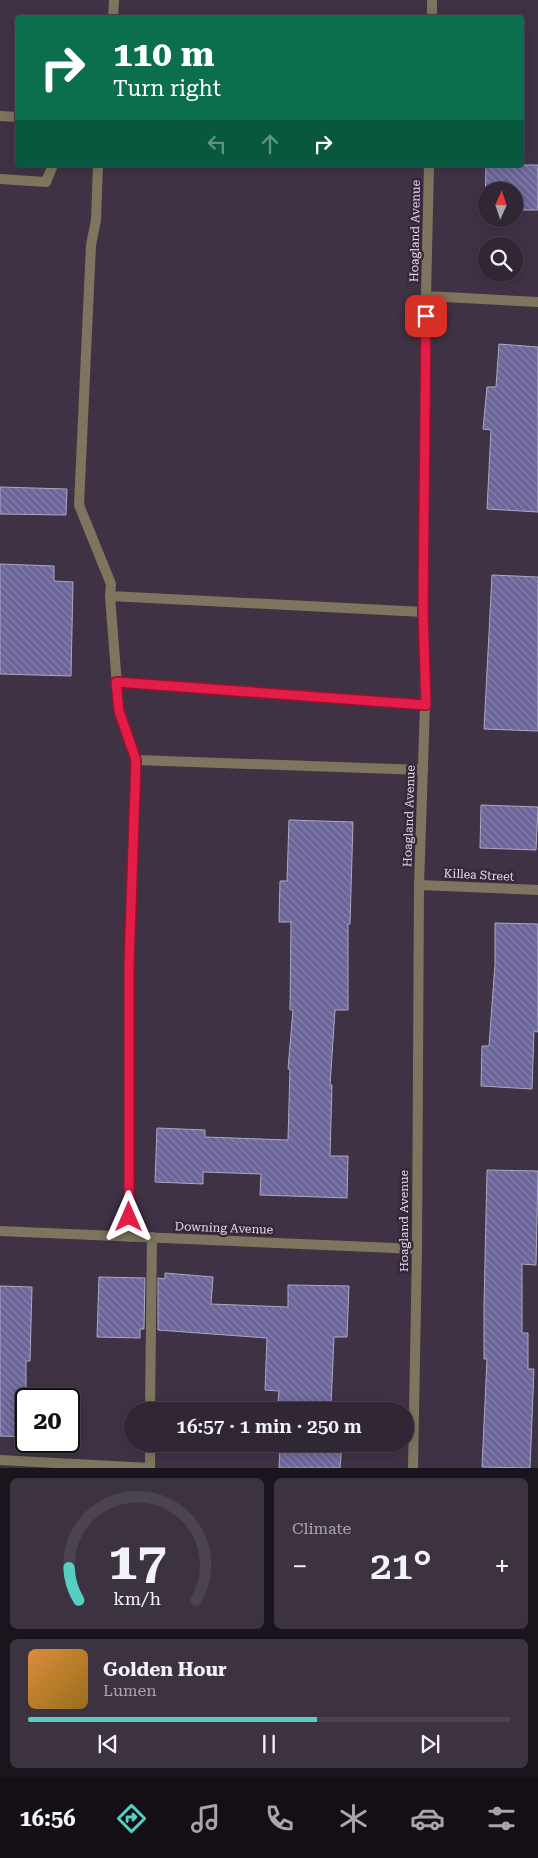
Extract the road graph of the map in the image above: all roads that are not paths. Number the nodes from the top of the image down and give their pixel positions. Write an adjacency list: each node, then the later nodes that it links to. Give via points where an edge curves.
1 (114, 0): 3 (street)
2 (432, 0): 4 (street)
3 (113, 15)
4 (432, 15)
5 (0, 116): 6 (street)
6 (15, 116)
7 (52, 167): 10 (street, via 46,182)
8 (98, 167): 13 (street, via 96,220 91,245 79,504 111,584)
9 (429, 167): 11 (street, Hoagland Avenue)
10 (0, 179)
11 (426, 296): 12 (street); 14 (street, Hoagland Avenue)
12 (538, 302)
13 (110, 596): 14 (street); 15 (street)
14 (423, 612): 16 (street, Hoagland Avenue)
15 (116, 682): 16 (street); 17 (street, via 119,711)
16 (426, 705): 18 (street, Hoagland Avenue)
17 (136, 760): 18 (street); 22 (street, via 129,965)
18 (423, 770): 19 (street, Hoagland Avenue)
19 (419, 885): 20 (street, Killea Street); 24 (street, Hoagland Avenue)
20 (538, 890)
21 (0, 1231): 22 (street, Downing Avenue)
22 (129, 1237): 23 (street, Downing Avenue)
23 (152, 1238): 24 (street, Downing Avenue); 25 (street)
24 (417, 1249): 29 (street, Hoagland Avenue)
25 (150, 1402)
26 (150, 1452): 28 (street)
27 (0, 1460): 28 (street)
28 (150, 1468)
29 (413, 1468)

